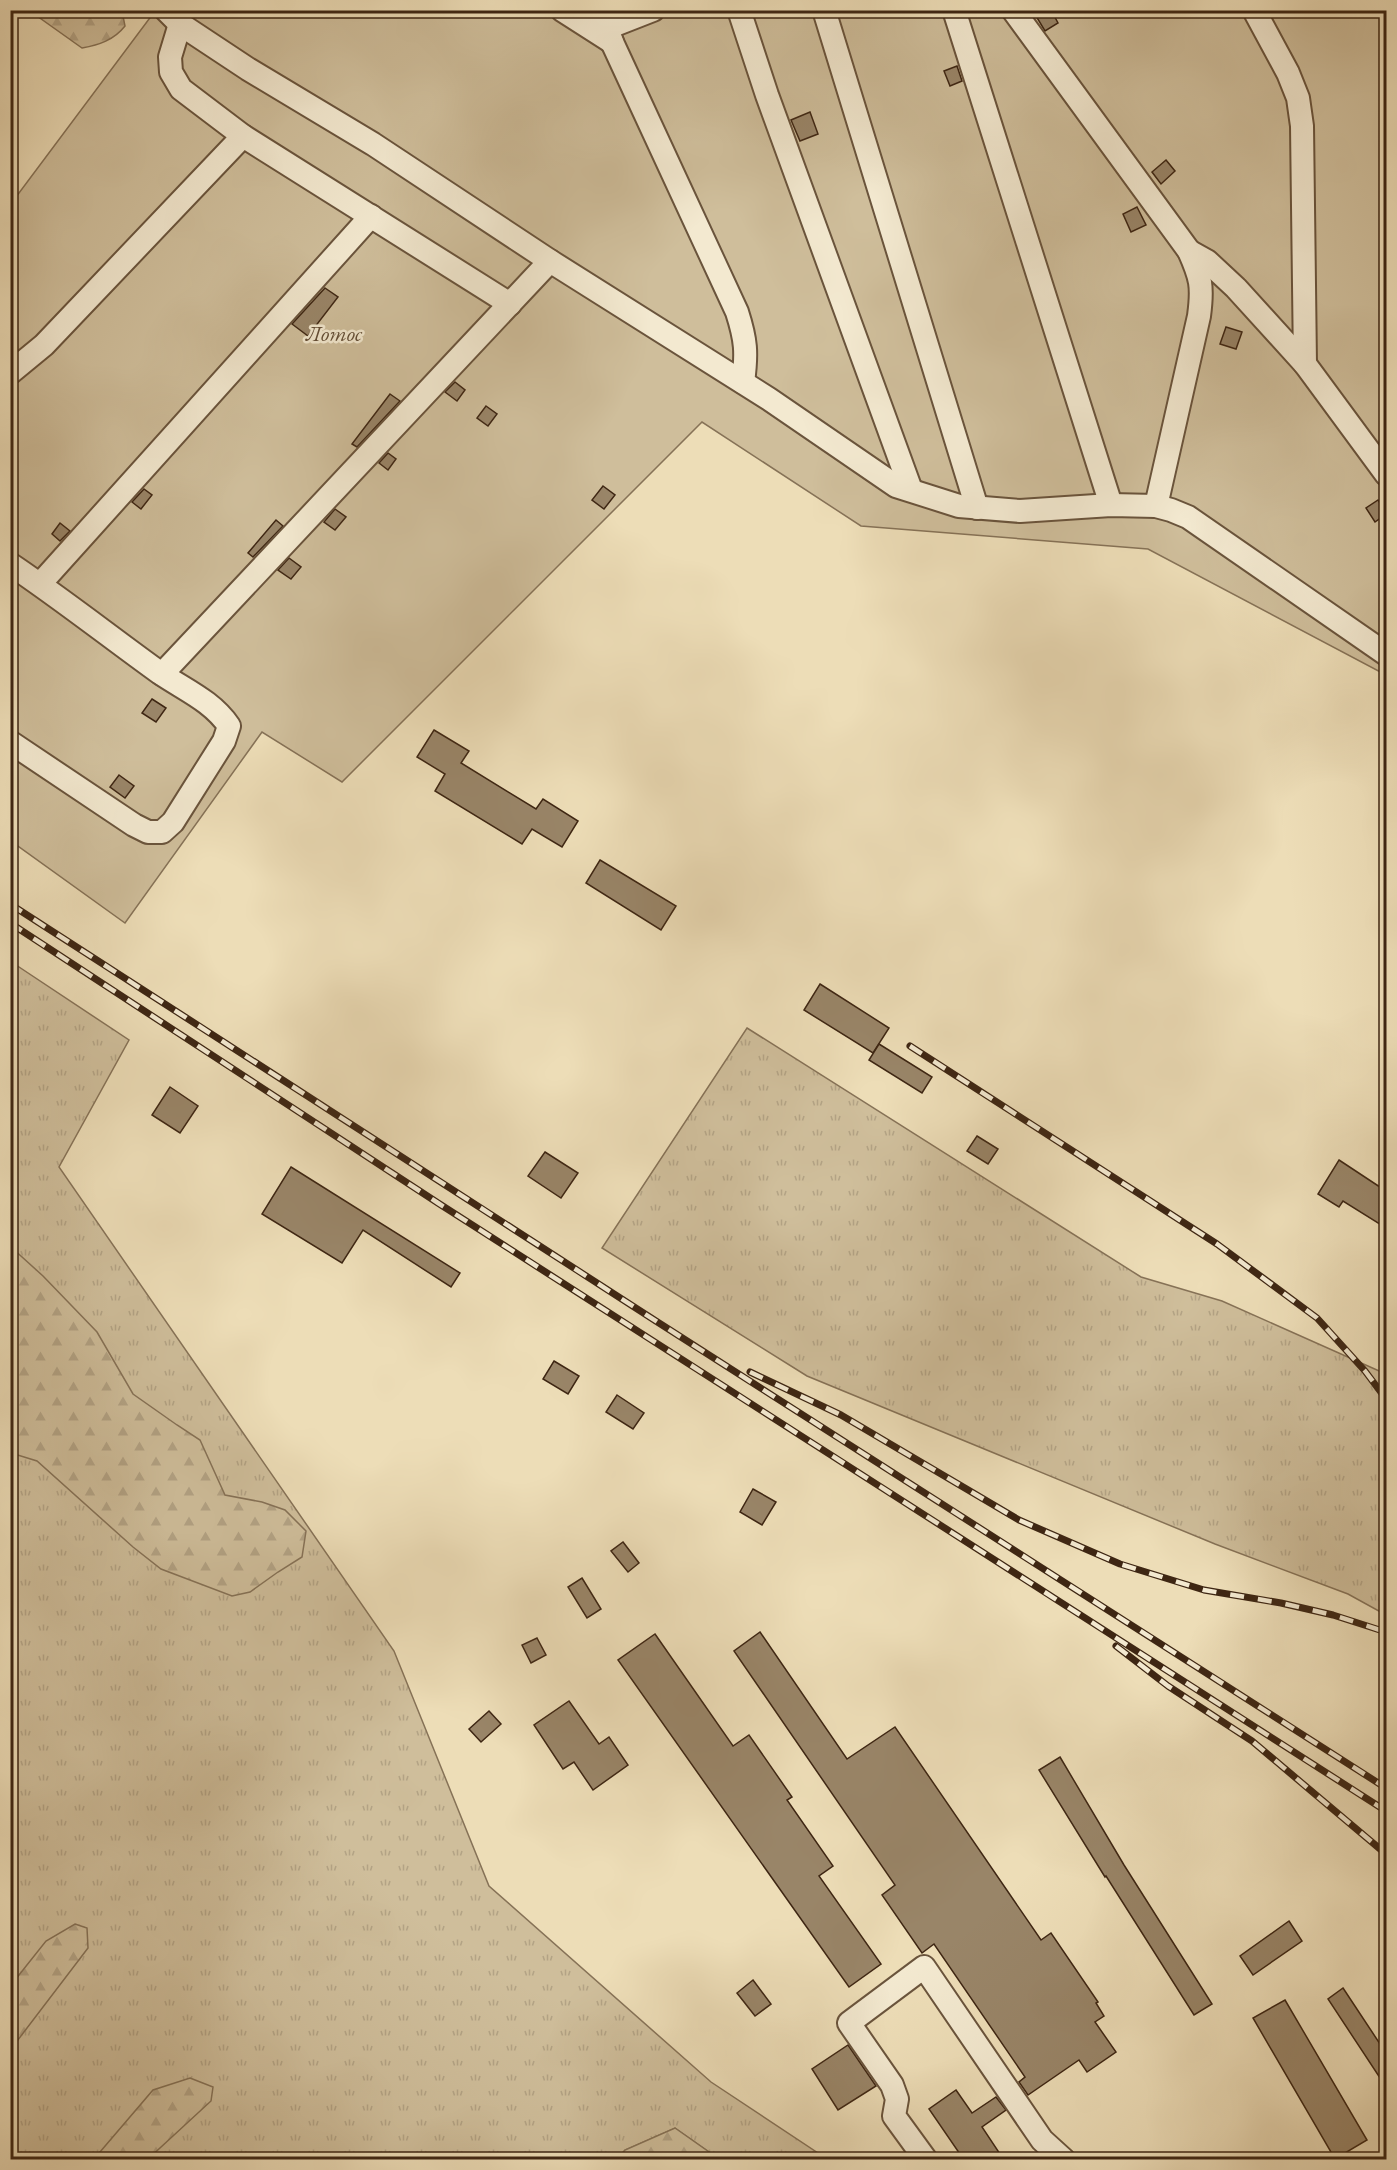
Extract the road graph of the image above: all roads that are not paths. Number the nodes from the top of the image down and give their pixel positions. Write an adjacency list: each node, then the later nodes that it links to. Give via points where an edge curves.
1 (562, 10): 9 (street)
2 (653, 10): 9 (street)
3 (739, 10): 19 (street)
4 (824, 10): 22 (street)
5 (954, 10): 20 (street)
6 (1013, 10): 12 (street)
7 (1254, 10): 15 (street, via 1298,98 1302,126)
8 (173, 17): 10 (street, via 171,72 181,89); 13 (street)
9 (607, 27): 17 (street, via 737,312 745,338)
10 (243, 136): 11 (street); 16 (street, via 44,345)
11 (371, 216): 14 (street); 24 (street)
12 (1189, 251): 15 (street, via 1207,261 1236,288); 21 (street, via 1200,276 1199,316)
13 (550, 261): 14 (street); 17 (street)
14 (510, 304): 26 (street)
15 (1305, 364): 18 (street)
16 (10, 373)
17 (743, 382): 19 (street, via 896,486)
18 (1386, 474)
19 (911, 490): 22 (street, via 959,506)
20 (1111, 505): 21 (street); 22 (street, via 1020,511)
21 (1156, 506): 25 (street, via 1188,517)
22 (976, 507)
23 (10, 564): 24 (street)
24 (40, 584): 26 (street)
25 (1386, 654)
26 (162, 674): 27 (street, via 202,699 229,726 224,741 173,822 162,832 148,832 121,818)
27 (10, 742)
28 (926, 2160): 29 (street, via 894,2116 897,2099 892,2085 849,2022 924,1967 1042,2140)
29 (1064, 2160)

